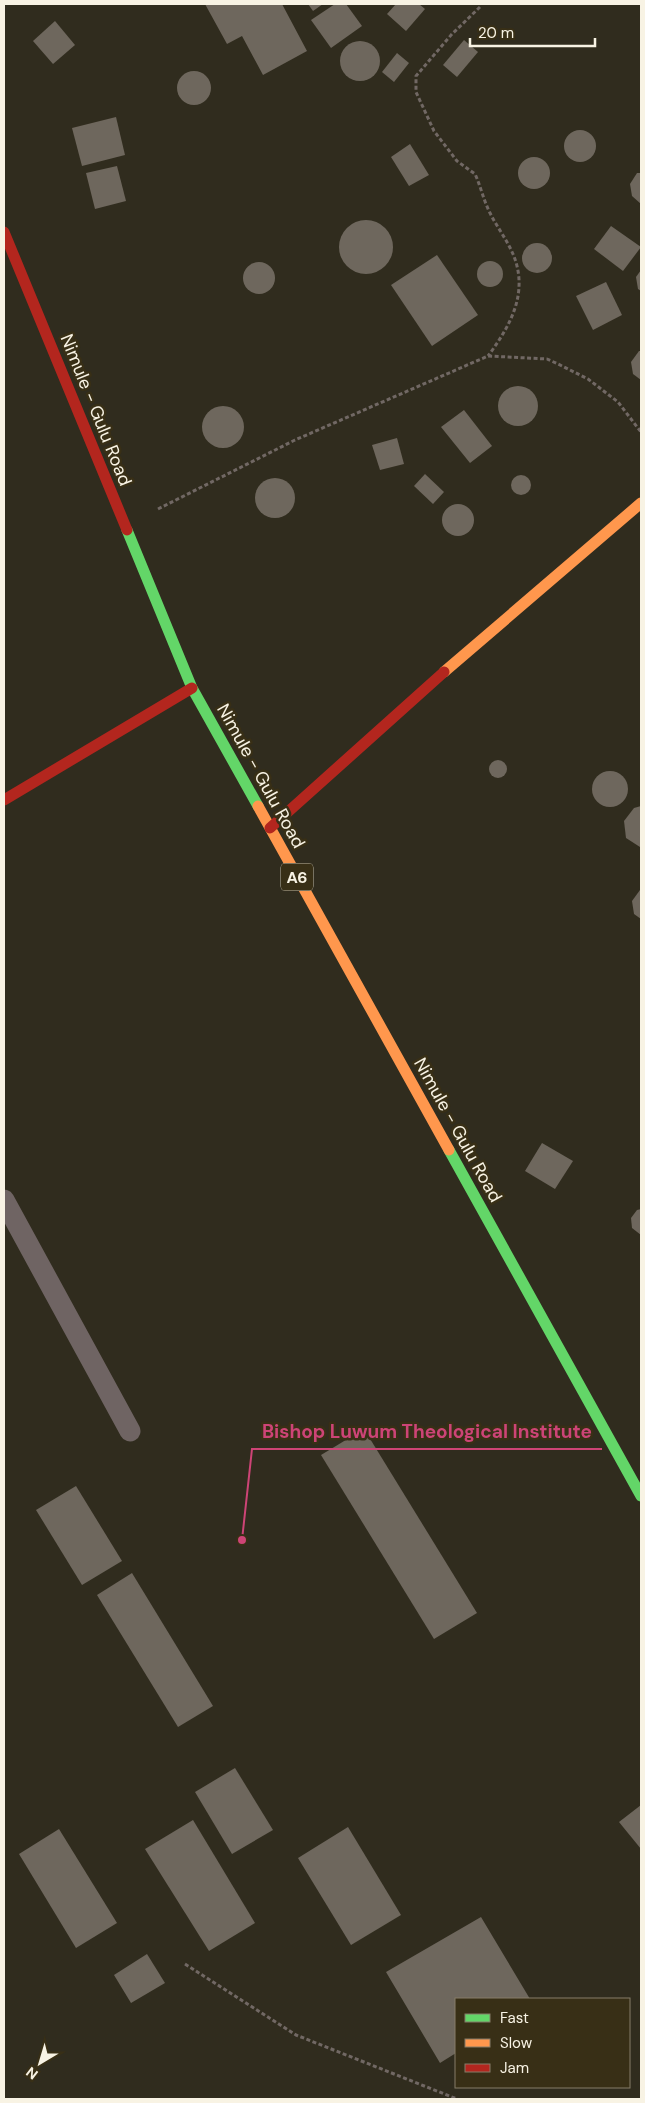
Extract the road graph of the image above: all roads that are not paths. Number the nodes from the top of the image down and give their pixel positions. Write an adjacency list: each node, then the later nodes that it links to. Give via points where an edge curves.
1 (4, 232): 3 (main road, Nimule - Gulu Road / A6)
2 (641, 503): 5 (main road, via 438,676)
3 (192, 688): 4 (main road); 5 (main road, Nimule - Gulu Road / A6)
4 (4, 800)
5 (270, 828): 8 (main road, Nimule - Gulu Road / A6)
6 (4, 1200): 7 (lane)
7 (130, 1431)
8 (641, 1496)

